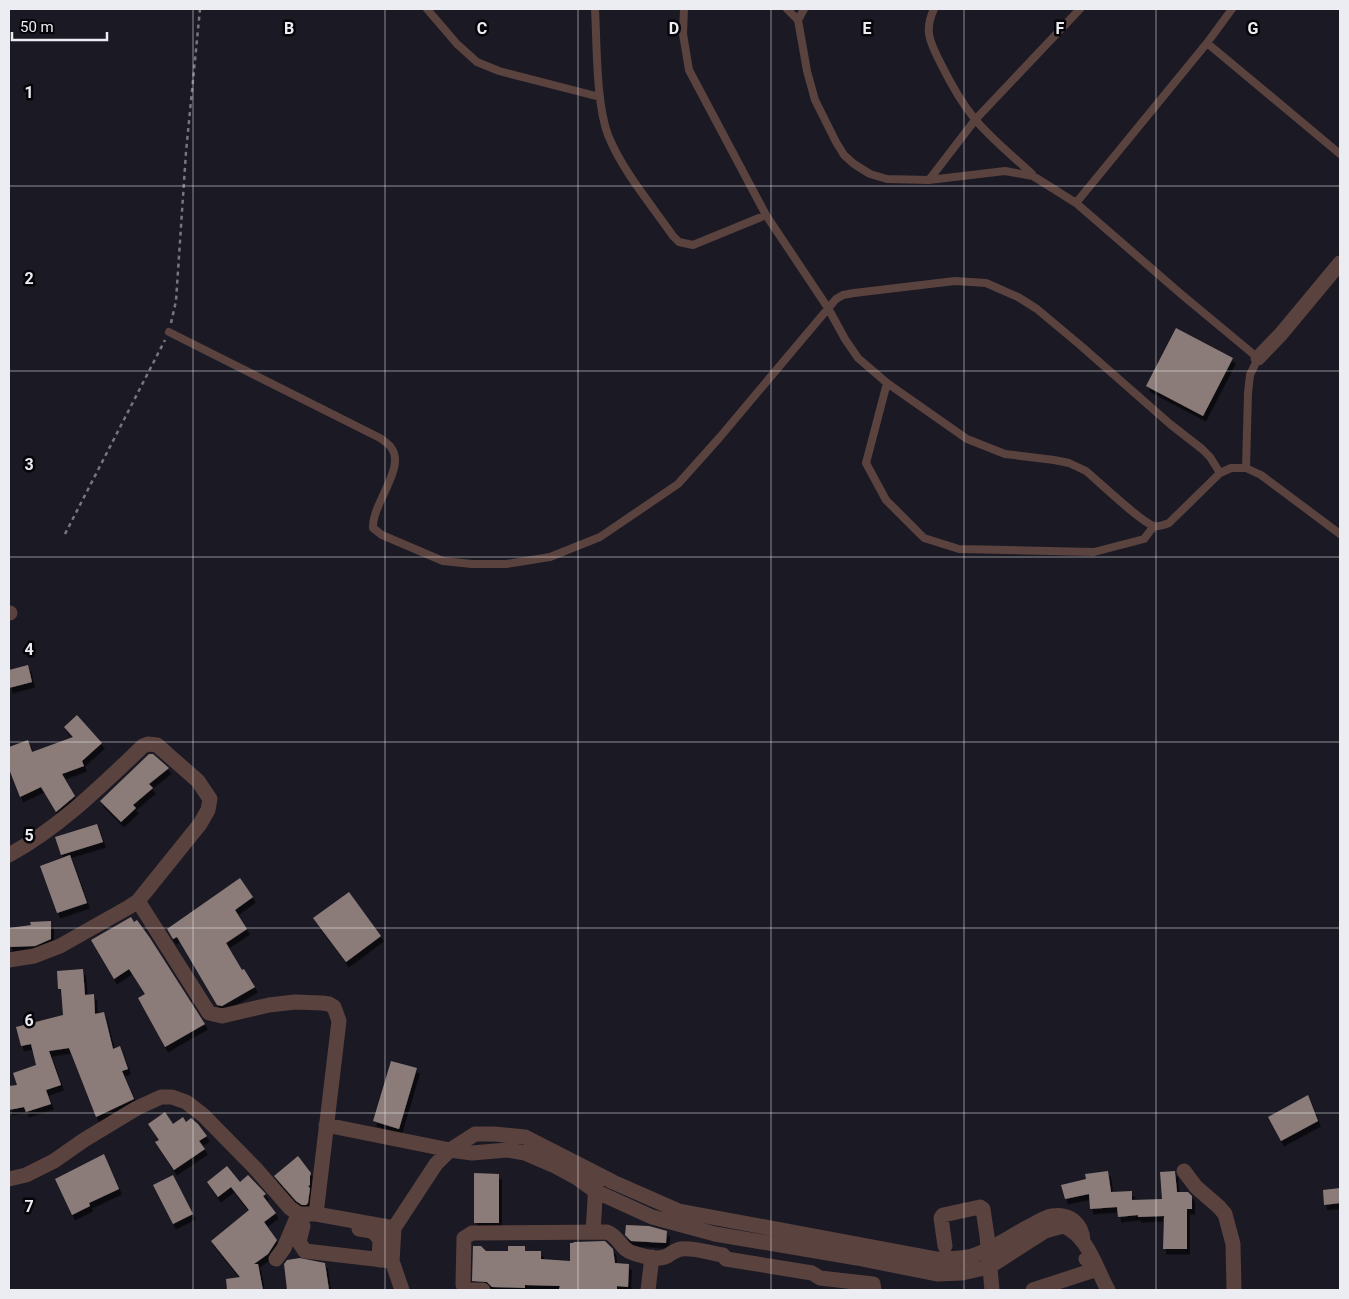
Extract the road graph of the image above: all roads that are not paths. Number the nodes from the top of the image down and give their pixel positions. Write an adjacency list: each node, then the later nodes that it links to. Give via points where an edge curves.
1 (427, 9): 11 (lane, via 477,62 499,71)
2 (595, 9): 11 (lane)
3 (684, 9): 17 (lane, via 683,34 689,70)
4 (787, 9): 9 (lane)
5 (804, 9): 9 (lane)
6 (934, 9): 12 (lane, via 928,32 932,45 956,94)
7 (1080, 9): 12 (lane)
8 (1232, 9): 10 (lane)
9 (798, 20): 15 (lane, via 815,100 844,155 870,174 888,179)
10 (1207, 43): 13 (lane); 16 (lane)
11 (600, 97): 17 (lane, via 607,133 616,153 679,242 700,244)
12 (975, 120): 14 (lane); 15 (lane)
13 (1340, 154)
14 (1033, 176): 15 (lane, via 1005,171); 16 (lane)
15 (928, 180)
16 (1076, 203): 21 (lane)
17 (766, 215): 19 (lane)
18 (1340, 263): 21 (street)
19 (828, 308): 20 (lane, via 678,484 600,537 550,557 506,564 443,561 382,536 373,528 372,518 395,467 390,446 380,438); 22 (lane, via 858,358); 24 (lane, via 842,296 955,281 986,282 1037,309 1202,449)
20 (169, 332)
21 (1258, 358): 23 (lane, via 1250,375 1248,392)
22 (887, 382): 25 (lane, via 967,439 985,448 1077,466); 25 (lane, via 866,463 886,500 924,538 959,549 1094,552 1144,539)
23 (1246, 468): 24 (lane, via 1231,468); 26 (lane)
24 (1220, 473): 25 (lane, via 1169,523)
25 (1154, 526)
26 (1340, 534)
27 (9, 855): 28 (street, via 29,844 80,805 143,746 157,745 198,781 210,799 200,824)
28 (138, 901): 29 (street, via 60,946 34,956); 30 (street, via 209,1013 222,1016 295,1002 322,1002 334,1007 339,1021)
29 (9, 960)
30 (326, 1125): 31 (street); 36 (street)
31 (450, 1150): 33 (street, via 475,1134 526,1137); 35 (street, via 525,1153 553,1164); 39 (street, via 428,1175)
32 (1184, 1171): 57 (street, via 1196,1188 1225,1214 1233,1244)
33 (598, 1174): 35 (street); 41 (street, via 679,1211)
34 (9, 1178): 37 (street, via 26,1175 54,1161 136,1108 161,1097 172,1097 186,1102 203,1115 255,1168)
35 (595, 1191): 40 (street); 41 (street, via 652,1218 716,1234)
36 (316, 1214): 37 (street); 39 (street)
37 (298, 1221): 46 (street); 47 (street, via 347,1225 372,1231 380,1239); 47 (street, via 299,1242 305,1251)
38 (1068, 1222): 43 (street, via 1050,1216); 48 (street, via 1045,1231); 55 (street, via 1091,1271); 56 (street, via 1083,1241)
39 (394, 1228): 47 (street)
40 (593, 1232): 44 (street, via 614,1234 624,1249); 51 (street, via 472,1233 464,1238 463,1285 466,1290)
41 (824, 1244): 45 (street)
42 (945, 1246): 43 (street, via 943,1215 980,1207 983,1209)
43 (988, 1249): 45 (street, via 953,1259); 48 (street)
44 (652, 1257): 49 (street, via 666,1257 682,1249 723,1255 726,1259 812,1273); 52 (street)
45 (897, 1258): 48 (street, via 937,1274)
46 (276, 1259)
47 (385, 1261): 50 (street)
48 (989, 1267): 54 (street)
49 (816, 1283): 53 (street, via 832,1280 873,1284)
50 (402, 1290)
51 (483, 1290)
52 (648, 1290)
53 (874, 1290)
54 (992, 1290)
55 (1033, 1290)
56 (1108, 1290)
57 (1234, 1290)

